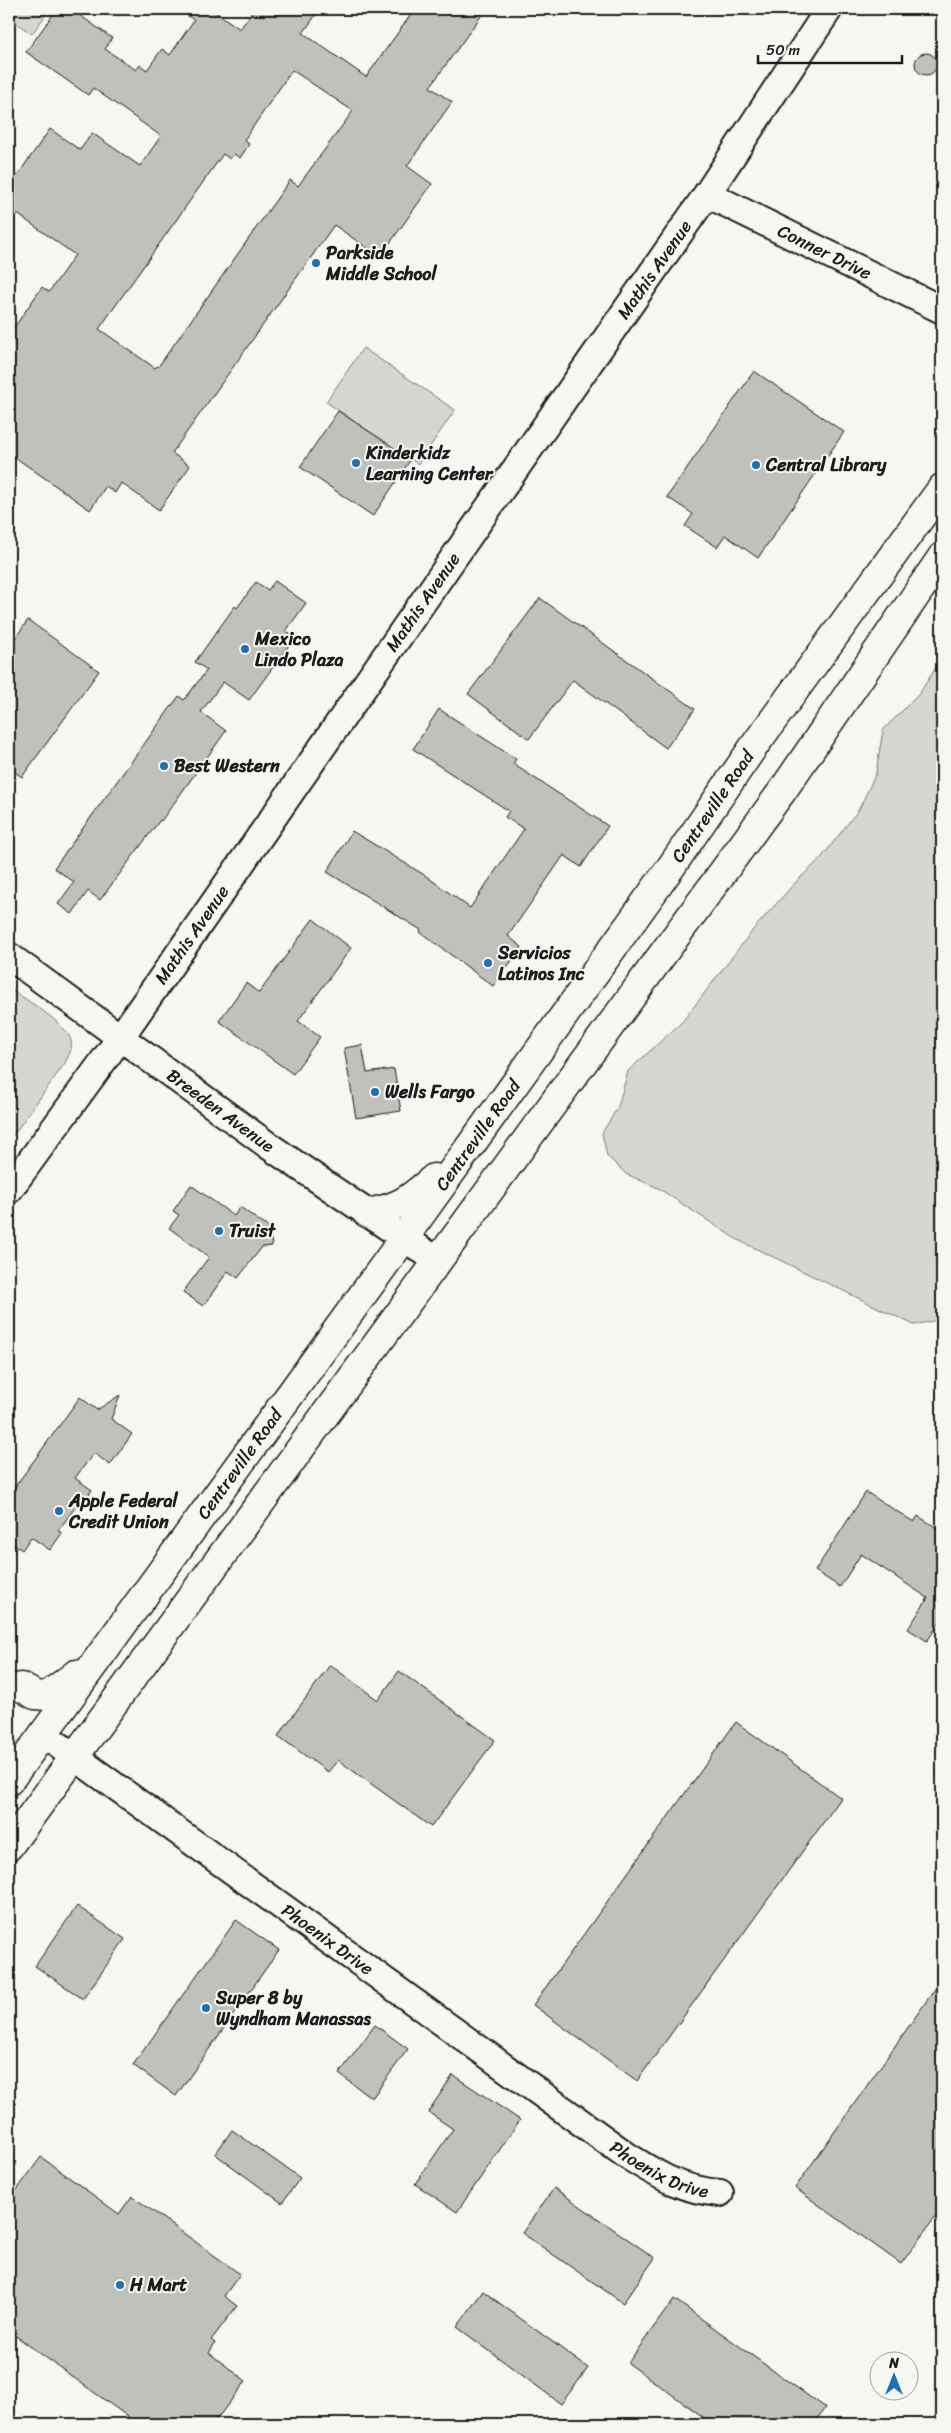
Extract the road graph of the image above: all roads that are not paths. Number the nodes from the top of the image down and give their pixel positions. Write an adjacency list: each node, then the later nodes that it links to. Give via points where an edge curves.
1 (829, 9): 2 (street, Mathis Avenue)
2 (706, 194): 3 (street, Conner Drive); 7 (street, Mathis Avenue)
3 (942, 310)
4 (942, 488): 8 (highway, Centreville Road)
5 (942, 557): 12 (highway, via 783,790)
6 (9, 956): 7 (street, Breeden Avenue)
7 (120, 1038): 9 (street, Mathis Avenue); 10 (street, Breeden Avenue)
8 (469, 1148): 10 (highway, via 404,1203); 11 (highway, Centreville Road)
9 (9, 1190)
10 (367, 1213): 11 (street, Breeden Avenue)
11 (404, 1238): 12 (street, Breeden Avenue); 13 (highway, Centreville Road)
12 (438, 1260): 16 (highway)
13 (100, 1658): 14 (highway, via 47,1696 35,1695); 15 (highway, Centreville Road)
14 (21, 1687)
15 (43, 1734): 16 (street, Phoenix Drive); 17 (highway, Centreville Road)
16 (74, 1757): 18 (highway); 19 (street, Phoenix Drive, via 626,2155 667,2180 699,2191)
17 (9, 1781)
18 (9, 1846)
19 (720, 2193)

